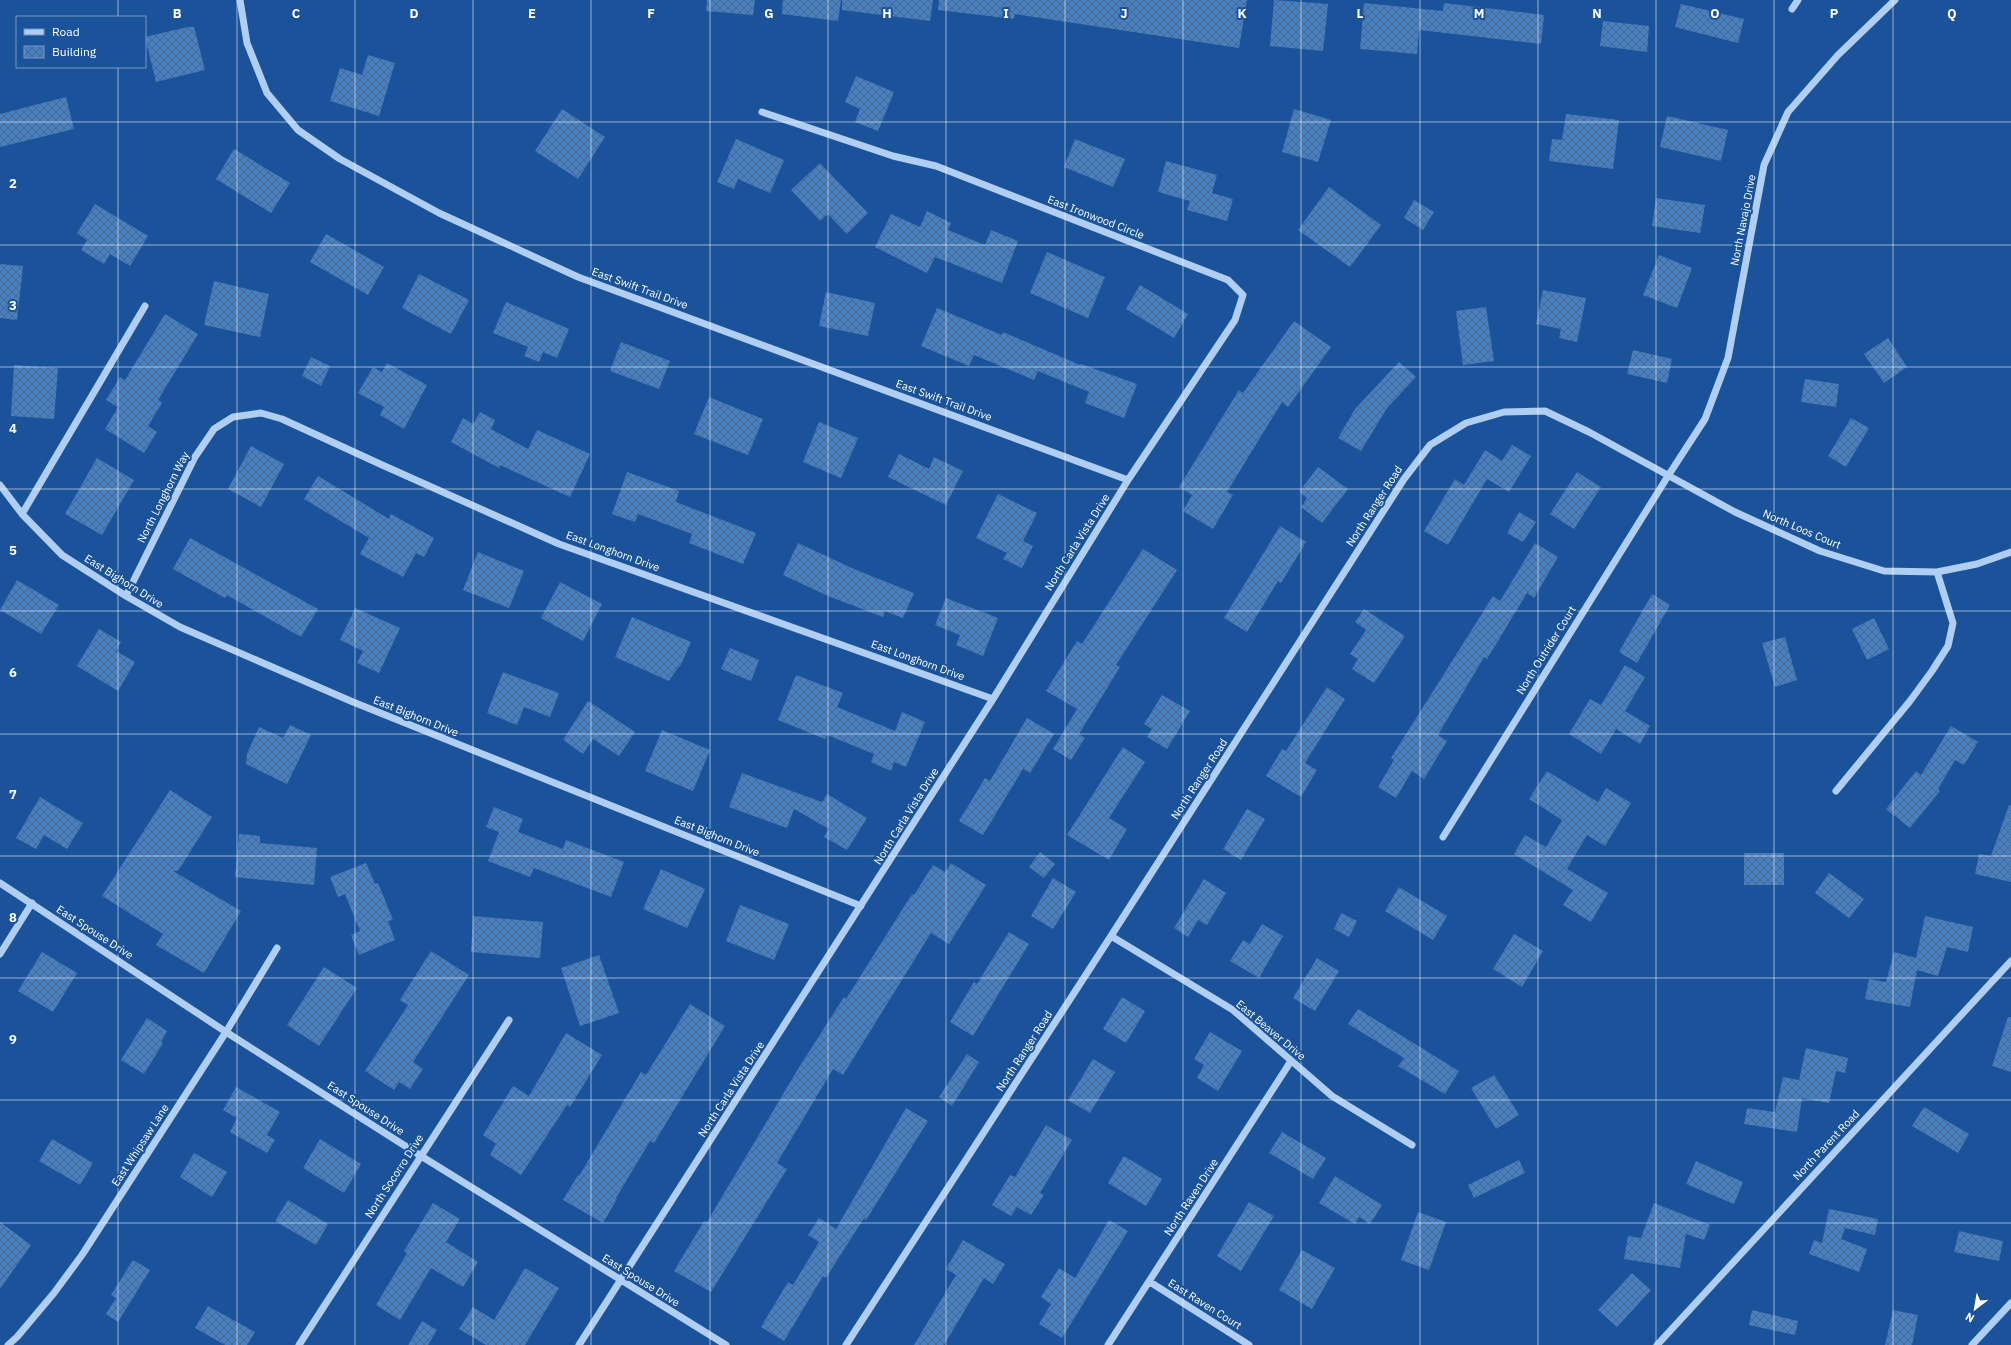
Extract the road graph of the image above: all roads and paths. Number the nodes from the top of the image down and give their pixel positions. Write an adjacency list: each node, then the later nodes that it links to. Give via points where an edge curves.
1 (240, 0): 10 (street, East Swift Trail Drive, via 248,43 267,93 298,130 340,159 439,213 578,277)
2 (1798, 0): 4 (street)
3 (1895, 0): 9 (street, North Navajo Drive, via 1838,55 1788,112 1764,165 1728,358 1705,419)
4 (1792, 9)
5 (762, 112): 6 (street, East Ironwood Circle, via 893,156 936,166 1228,280)
6 (1243, 295): 10 (street, North Carla Vista Drive, via 1235,320)
7 (144, 306): 12 (street)
8 (233, 417): 15 (street, North Longhorn Way, via 214,428 195,457); 16 (street, East Longhorn Drive, via 261,413 282,418 559,544)
9 (1668, 476): 14 (street, North Loos Court, via 1735,512 1820,551 1884,571); 18 (street, North Outrider Court); 22 (street, North Ranger Road, via 1545,411 1504,412 1466,422 1430,445 1404,479)
10 (1128, 480): 16 (street, North Carla Vista Drive)
11 (0, 485): 12 (street, East Bighorn Drive)
12 (22, 514): 15 (street, East Bighorn Drive, via 62,555)
13 (2011, 552): 14 (street, North Loos Court, via 1977,564)
14 (1937, 572): 17 (street, via 1953,623 1948,646 1910,701)
15 (126, 596): 21 (street, East Bighorn Drive, via 180,627 353,702)
16 (993, 699): 21 (street, North Carla Vista Drive)
17 (1836, 791)
18 (1443, 837)
19 (0, 883): 20 (street, East Spouse Drive)
20 (32, 904): 24 (street); 27 (street, East Spouse Drive)
21 (862, 906): 31 (street, North Carla Vista Drive)
22 (1111, 936): 28 (street, East Beaver Drive, via 1233,1010); 38 (street, North Ranger Road)
23 (277, 948): 27 (street, East Whipsaw Lane)
24 (0, 954)
25 (2011, 961): 41 (street, North Parent Road)
26 (509, 1020): 30 (street, North Socorro Drive)
27 (226, 1032): 30 (street, East Spouse Drive); 34 (street, East Whipsaw Lane, via 82,1255 54,1293)
28 (1291, 1061): 29 (street, East Beaver Drive, via 1332,1096); 32 (street, North Raven Drive)
29 (1412, 1145)
30 (421, 1156): 31 (street, East Spouse Drive); 35 (street, North Socorro Drive)
31 (620, 1280): 36 (street, North Carla Vista Drive); 37 (street, East Spouse Drive)
32 (1150, 1282): 39 (street, North Raven Drive); 40 (street, East Raven Court)
33 (2011, 1303): 42 (street)
34 (8, 1345)
35 (300, 1345)
36 (578, 1345)
37 (726, 1345)
38 (846, 1345)
39 (1108, 1345)
40 (1249, 1345)
41 (1656, 1345)
42 (1972, 1345)

